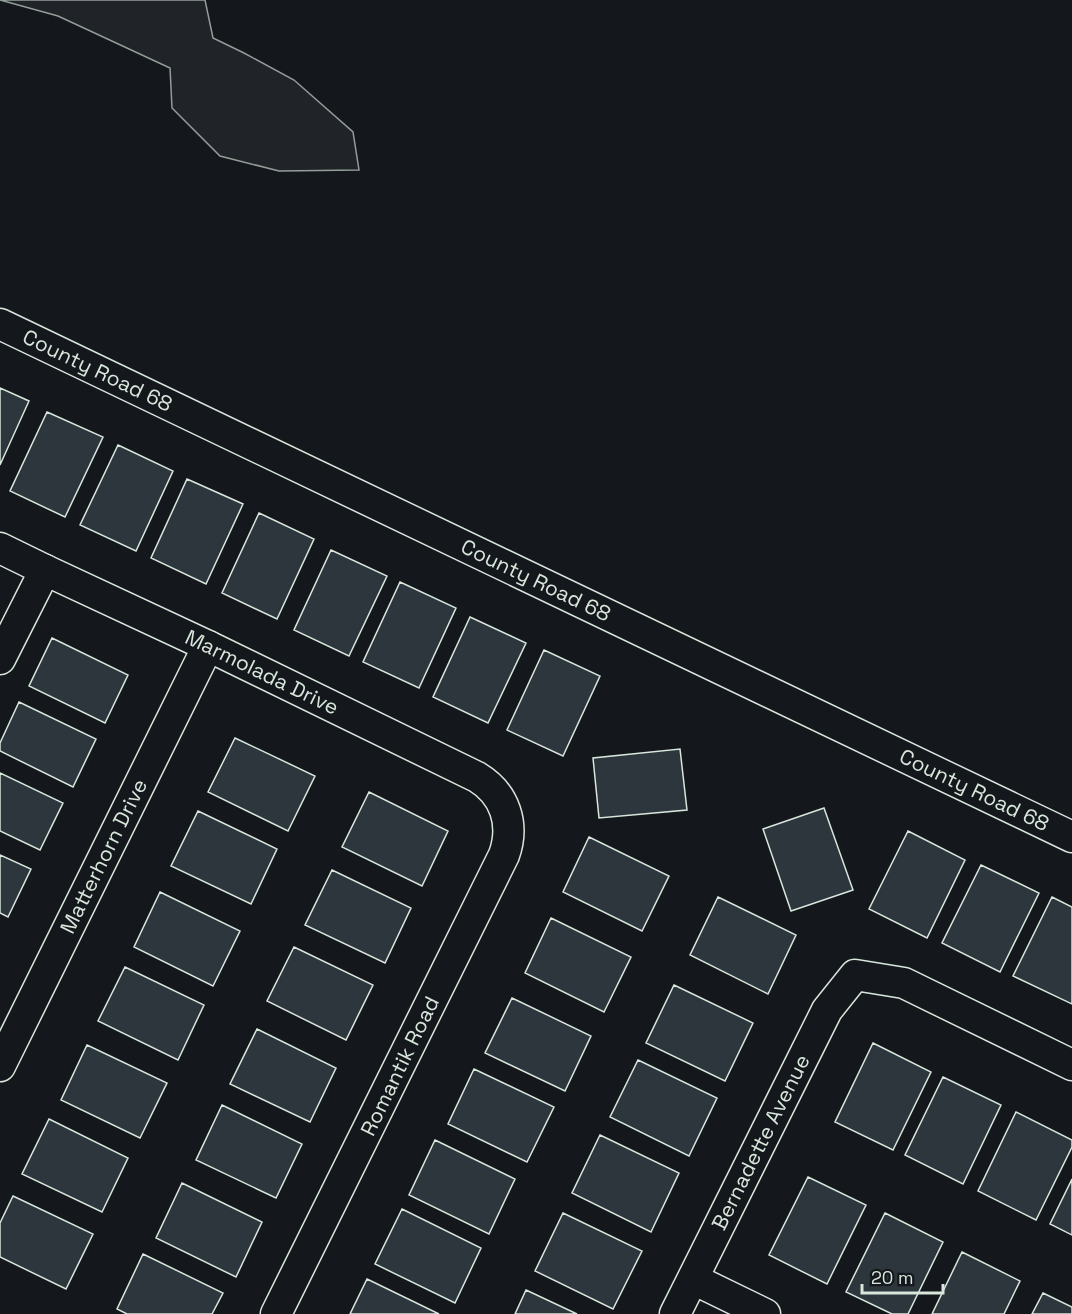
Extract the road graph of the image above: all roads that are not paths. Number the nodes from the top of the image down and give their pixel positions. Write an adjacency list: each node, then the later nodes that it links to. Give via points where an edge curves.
1 (0, 324): 7 (street, County Road 68)
2 (0, 548): 3 (street, Marmolada Drive)
3 (45, 570): 4 (street, Marmolada Drive); 5 (street)
4 (208, 646): 6 (street, Marmolada Drive, via 477,777 497,794); 9 (street, Matterhorn Drive)
5 (0, 659)
6 (507, 814): 11 (street, Romantik Road, via 509,837 503,858)
7 (1072, 837)
8 (1072, 1065): 10 (street, Bernadette Avenue, via 904,983 855,975 827,1010)
9 (0, 1066)
10 (693, 1279): 12 (street, Bernadette Avenue); 13 (street)
11 (276, 1314)
12 (675, 1314)
13 (765, 1314)

